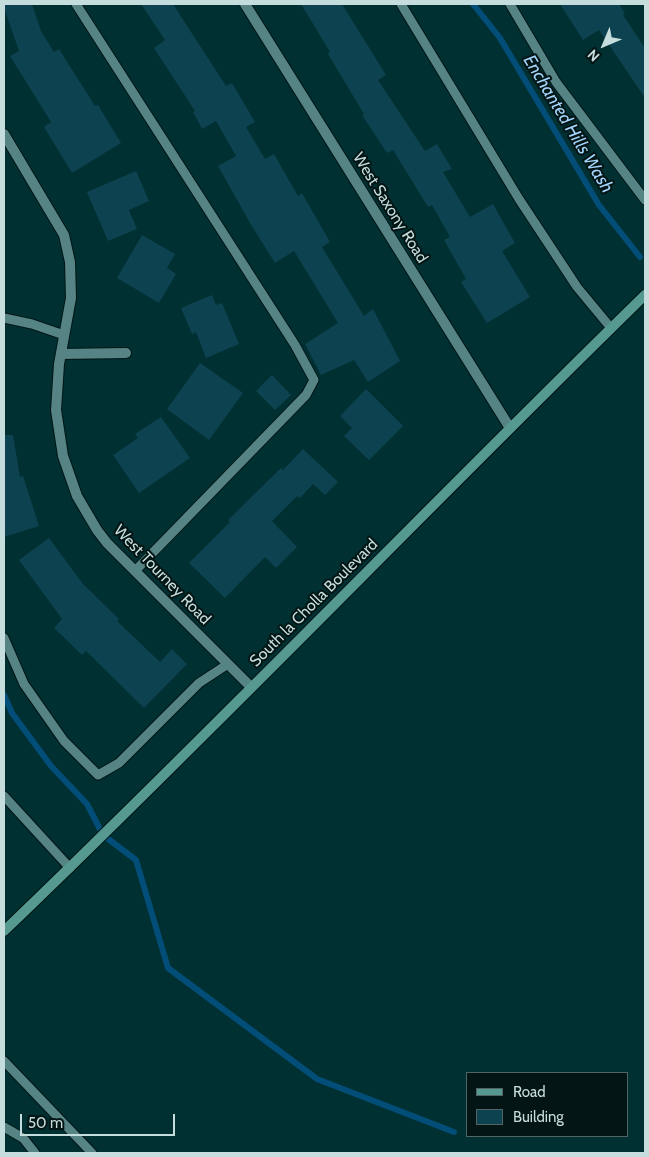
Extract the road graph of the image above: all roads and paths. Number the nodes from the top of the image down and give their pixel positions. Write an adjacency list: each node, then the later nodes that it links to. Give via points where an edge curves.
1 (76, 4): 14 (lane, via 290,337 314,380 306,396)
2 (245, 4): 13 (street, West Saxony Road)
3 (401, 4): 9 (lane, via 519,199 577,287)
4 (510, 4): 6 (lane, via 556,82)
5 (4, 134): 10 (street, West Tourney Road, via 64,236 70,262 71,298)
6 (645, 200)
7 (645, 295): 9 (main road, South la Cholla Boulevard)
8 (4, 318): 10 (lane)
9 (611, 328): 13 (main road, South la Cholla Boulevard)
10 (64, 335): 12 (street, West Tourney Road)
11 (126, 353): 12 (street)
12 (60, 354): 14 (street, West Tourney Road, via 56,410 63,456 77,496 97,530)
13 (510, 428): 17 (main road, South la Cholla Boulevard)
14 (135, 571): 16 (street, West Tourney Road)
15 (4, 638): 16 (lane, via 24,684 64,741 98,775 119,763 199,683)
16 (228, 664): 17 (street, West Tourney Road)
17 (251, 687): 19 (main road, South la Cholla Boulevard)
18 (4, 796): 19 (lane)
19 (70, 868): 20 (main road, South la Cholla Boulevard)
20 (4, 930)
21 (4, 1061): 24 (lane)
22 (4, 1127): 23 (lane, via 23,1138)
23 (35, 1153)
24 (92, 1153)

